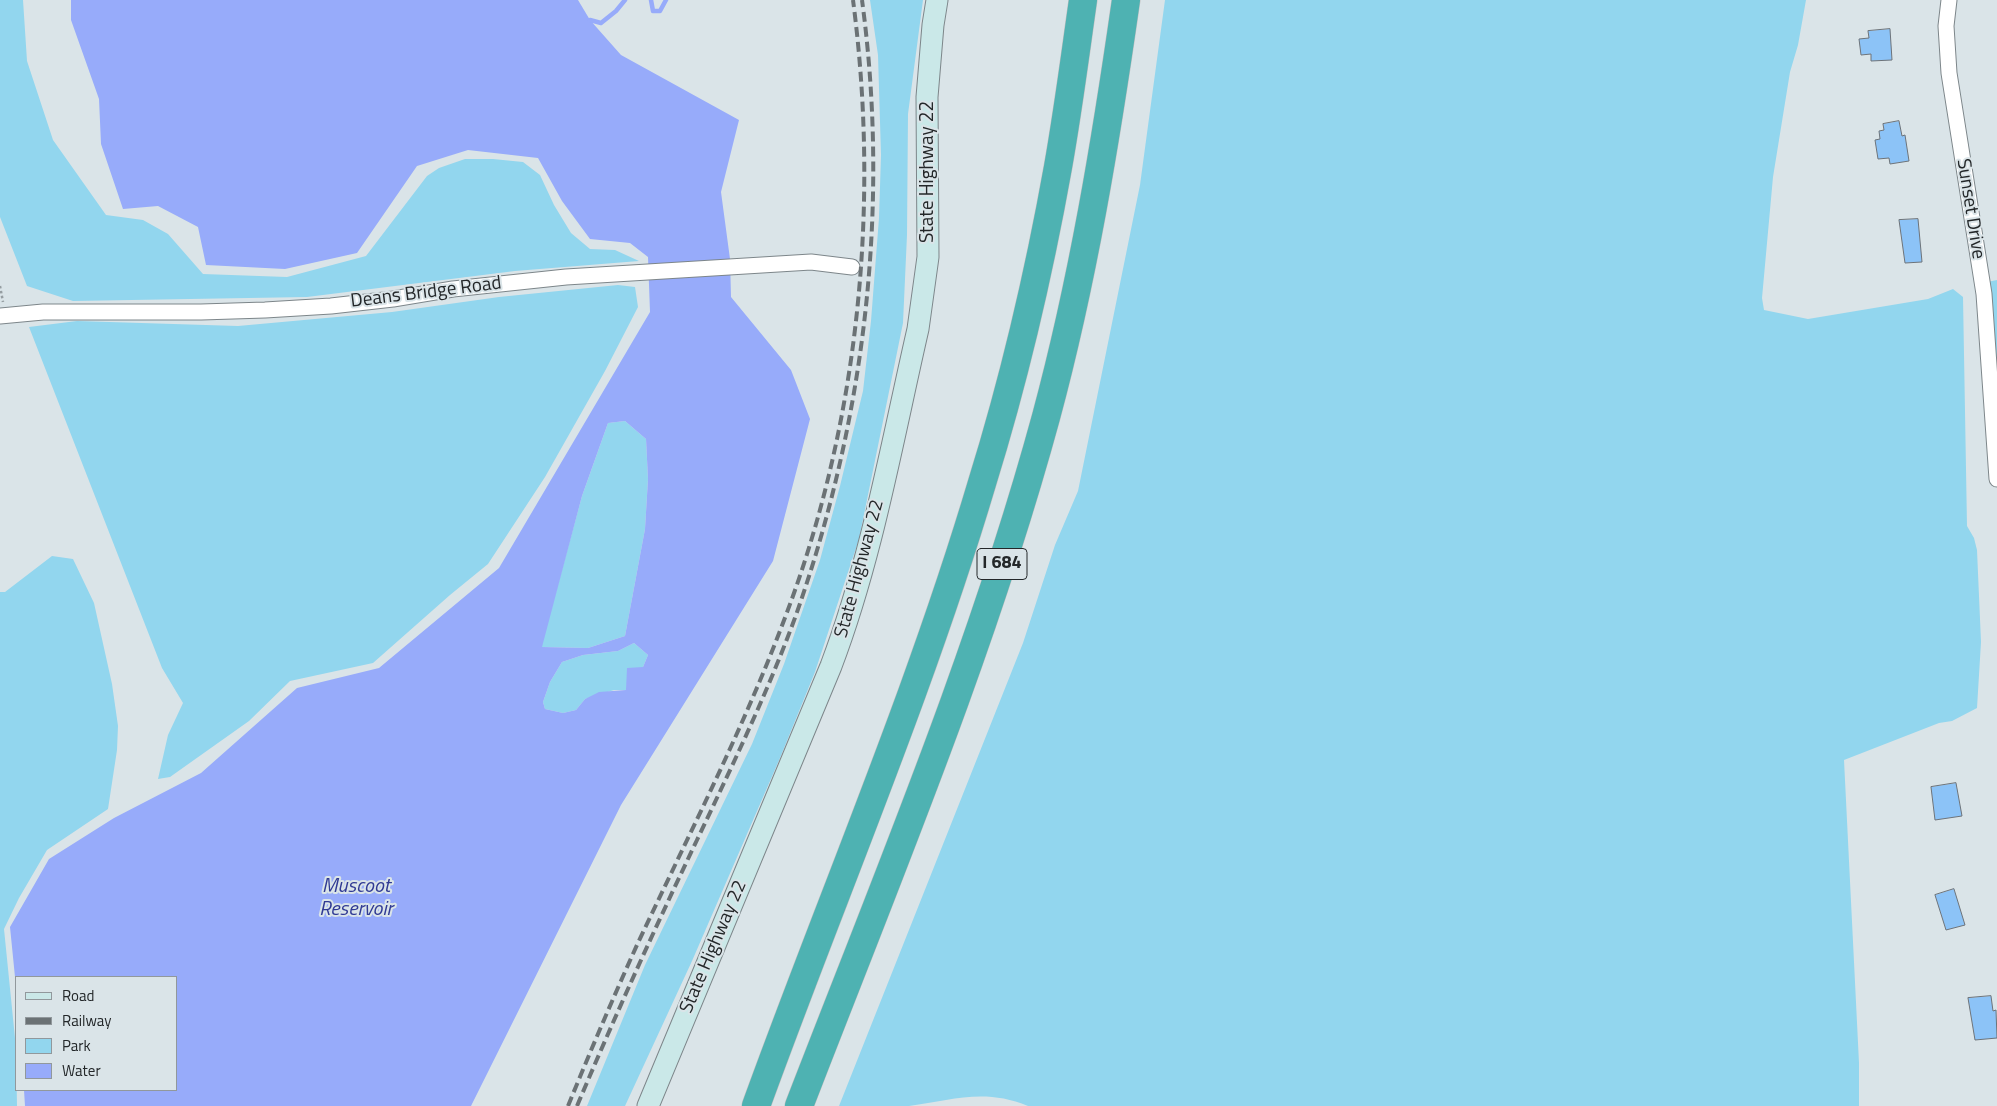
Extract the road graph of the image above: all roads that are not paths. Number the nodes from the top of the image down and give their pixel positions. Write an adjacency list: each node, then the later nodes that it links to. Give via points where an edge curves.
1 (937, 0): 8 (main road, State Highway 22, via 927,97 929,221 924,293 865,564 831,666)
2 (1083, 0): 9 (highway, I 684, via 1045,231 1023,331 983,482 911,696)
3 (1126, 0): 10 (highway, I 684, via 1079,278 1047,416 1024,496 971,656)
4 (1949, 0): 7 (street, Sunset Drive, via 1946,26 1949,73 1984,294)
5 (852, 267): 6 (street, Deans Bridge Road, via 810,262 648,272 508,283 331,306 201,312 43,312)
6 (0, 316)
7 (1997, 479)
8 (648, 1106)
9 (756, 1106)
10 (800, 1106)

